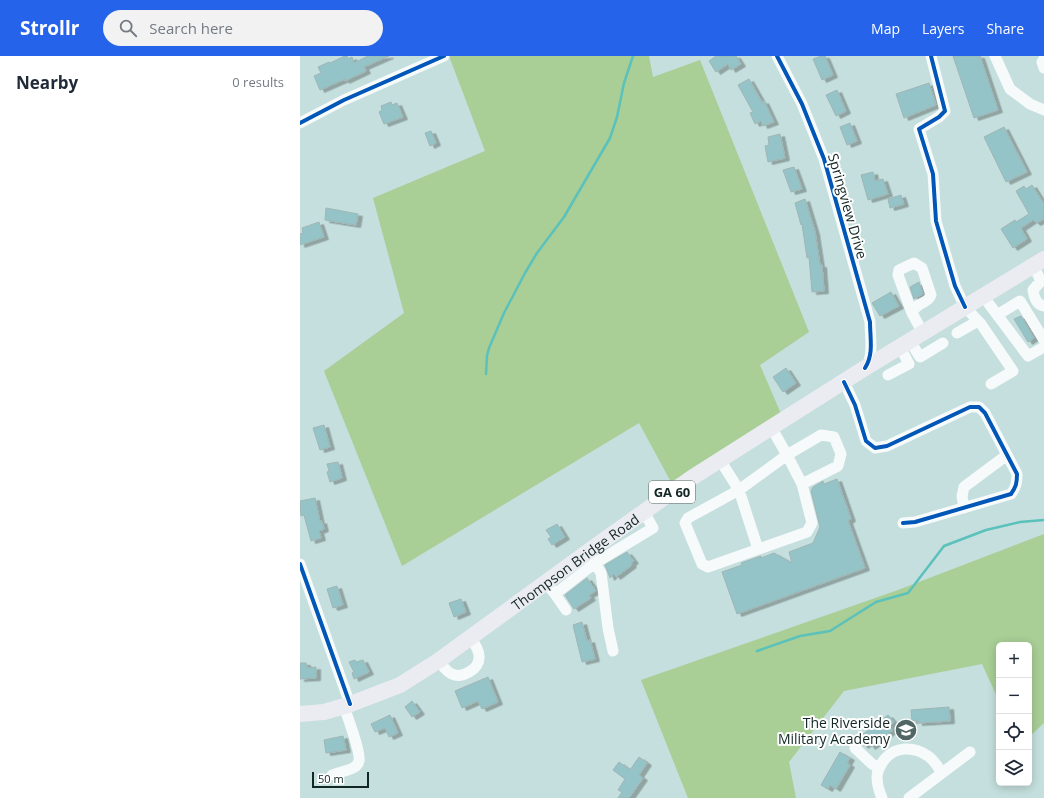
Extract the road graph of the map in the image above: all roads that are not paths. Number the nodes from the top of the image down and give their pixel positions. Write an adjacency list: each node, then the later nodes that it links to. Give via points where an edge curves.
1 (444, 56): 8 (street, via 344,100)
2 (778, 56): 21 (street, Springview Drive, via 802,104 824,159 870,322 870,360)
3 (932, 56): 12 (street, via 945,111 920,129 933,174 936,221 955,286)
4 (995, 56): 7 (street, via 1010,89 1030,104)
5 (1044, 58): 6 (street)
6 (1044, 68)
7 (1044, 110)
8 (300, 123)
9 (1039, 262): 10 (highway, Thompson Bridge Road / GA 60); 11 (street, via 1041,281 1033,290 1038,304)
10 (983, 296): 12 (highway, Thompson Bridge Road / GA 60); 14 (street)
11 (1044, 306)
12 (965, 307): 15 (street); 17 (highway, Thompson Bridge Road / GA 60)
13 (912, 313): 17 (street)
14 (997, 315): 18 (street, via 1020,301); 20 (street, via 1028,356)
15 (978, 320): 16 (street); 24 (street, via 1013,371)
16 (957, 333)
17 (911, 340): 19 (street, via 920,357); 21 (highway, Thompson Bridge Road / GA 60); 22 (street, via 909,364)
18 (1044, 340)
19 (943, 343)
20 (1044, 347)
21 (865, 368): 23 (highway, Thompson Bridge Road / GA 60)
22 (888, 375)
23 (844, 382): 25 (highway, Thompson Bridge Road / GA 60); 27 (street, via 855,405 866,441 875,448 887,446 970,407 979,407 985,413)
24 (991, 384)
25 (771, 427): 26 (street); 28 (highway, Thompson Bridge Road / GA 60)
26 (787, 455): 29 (street); 29 (street, via 821,435 834,436 841,454 838,466); 30 (street)
27 (1007, 455): 31 (street, via 964,487); 31 (street, via 1017,474 1016,488 1011,494)
28 (720, 460): 30 (street); 34 (highway, Thompson Bridge Road / GA 60, via 644,512)
29 (802, 484): 33 (street, via 812,523 807,532)
30 (739, 490): 33 (street); 33 (street, via 688,518 685,523 702,564 708,567)
31 (964, 508): 32 (street)
32 (903, 523)
33 (758, 549)
34 (592, 557): 36 (highway, Thompson Bridge Road / GA 60); 39 (street, via 601,573)
35 (300, 564): 41 (street)
36 (550, 588): 37 (street); 38 (highway, Thompson Bridge Road / GA 60)
37 (566, 610)
38 (470, 638): 40 (highway, Thompson Bridge Road / GA 60); 40 (street, via 479,657 474,668 463,675 451,674)
39 (613, 650)
40 (438, 661): 41 (highway, Thompson Bridge Road / GA 60, via 400,685)
41 (347, 705): 42 (highway, Thompson Bridge Road / GA 60, via 324,712); 47 (street, via 359,762 352,768)
42 (300, 714)
43 (855, 748): 45 (street)
44 (970, 752): 46 (street)
45 (879, 768): 46 (street, via 889,754 897,750 913,750 927,755); 48 (street, via 877,776)
46 (942, 773): 49 (street)
47 (332, 775)
48 (882, 798)
49 (909, 798)

